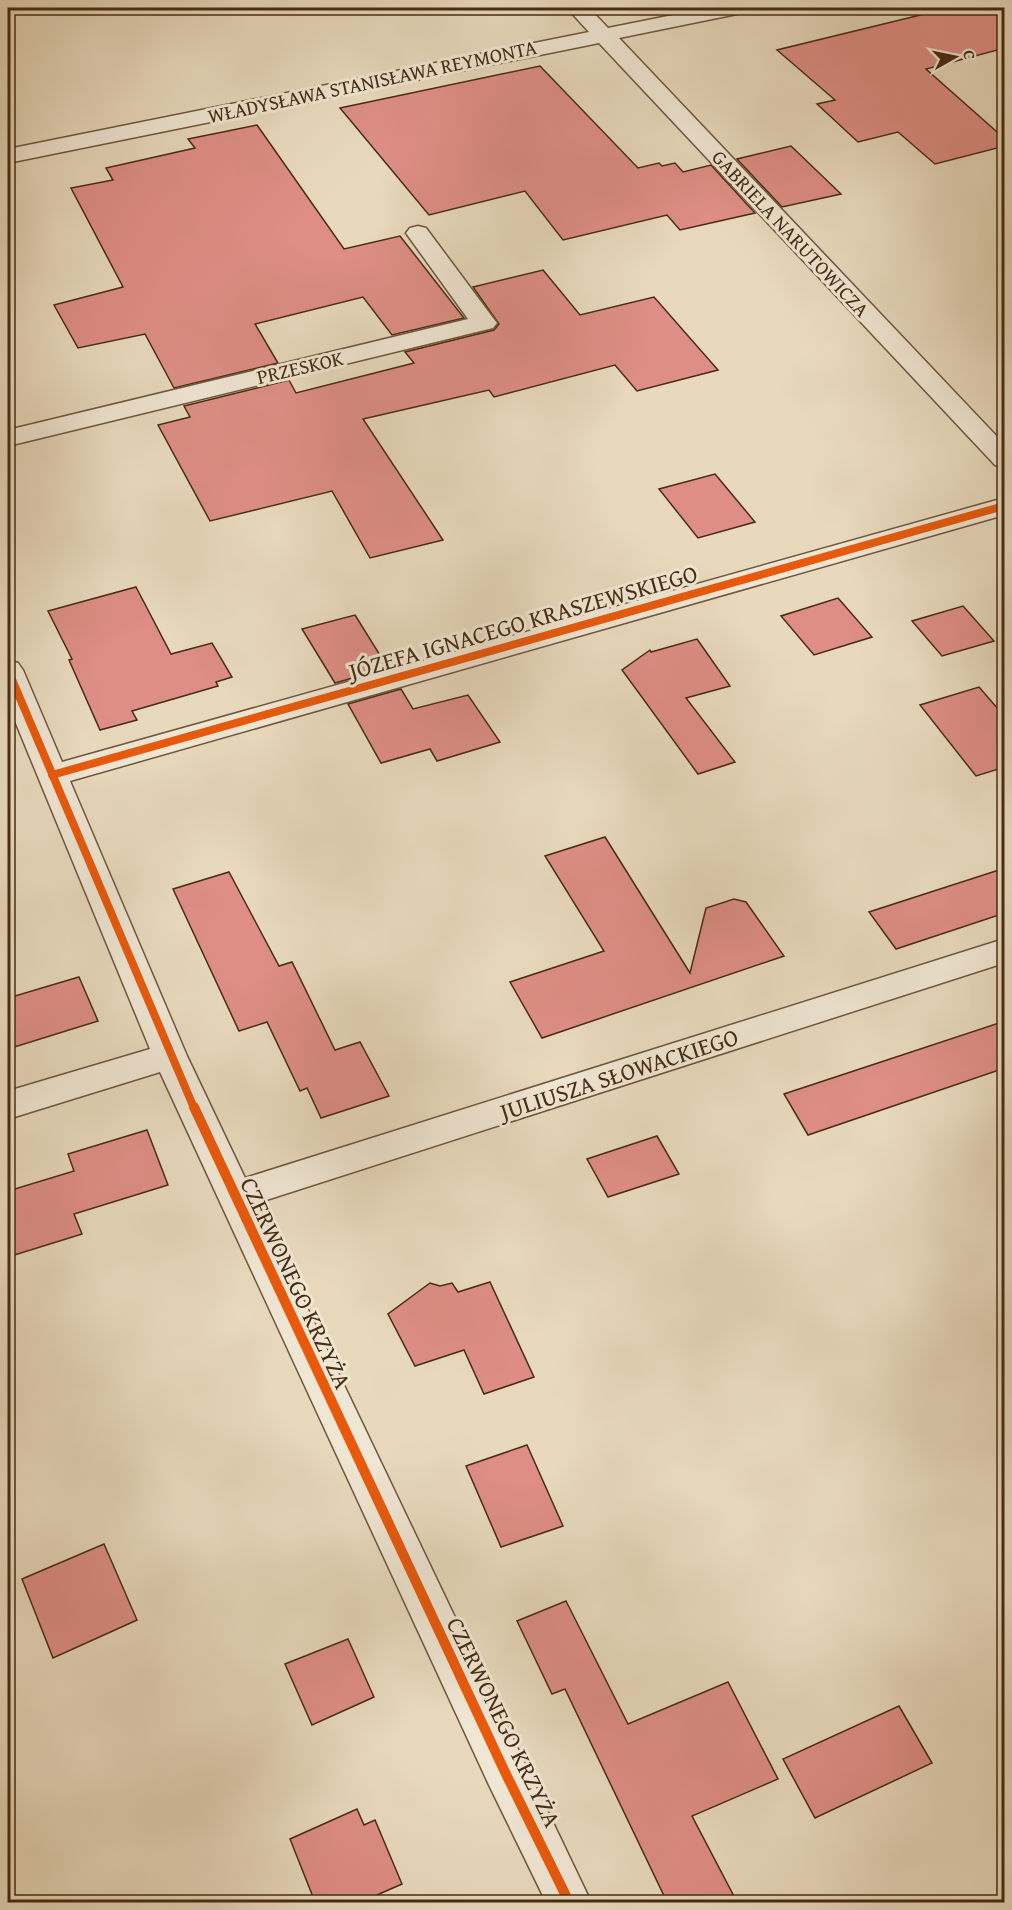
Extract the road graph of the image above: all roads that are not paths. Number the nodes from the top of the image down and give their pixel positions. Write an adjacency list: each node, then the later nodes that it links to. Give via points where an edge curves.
1 (578, 8): 3 (street, GABRIELA NARUTOWICZA)
2 (737, 8): 3 (street, WŁADYSŁAWA STANISŁAWA REYMONTA)
3 (603, 34): 4 (street, WŁADYSŁAWA STANISŁAWA REYMONTA); 7 (street, GABRIELA NARUTOWICZA)
4 (8, 156)
5 (418, 233): 6 (street, PRZESKOK, via 484,323)
6 (8, 438)
7 (1005, 459)
8 (1005, 506): 10 (street, JÓZEFA IGNACEGO KRASZEWSKIEGO)
9 (8, 670): 10 (street, CZERWONEGO KRZYŻA)
10 (52, 775): 12 (street, CZERWONEGO KRZYŻA)
11 (1005, 951): 14 (street, JULIUSZA SŁOWACKIEGO)
12 (170, 1056): 13 (street); 14 (street, CZERWONEGO KRZYŻA)
13 (8, 1105)
14 (234, 1196): 15 (street, CZERWONEGO KRZYŻA)
15 (569, 1902)

